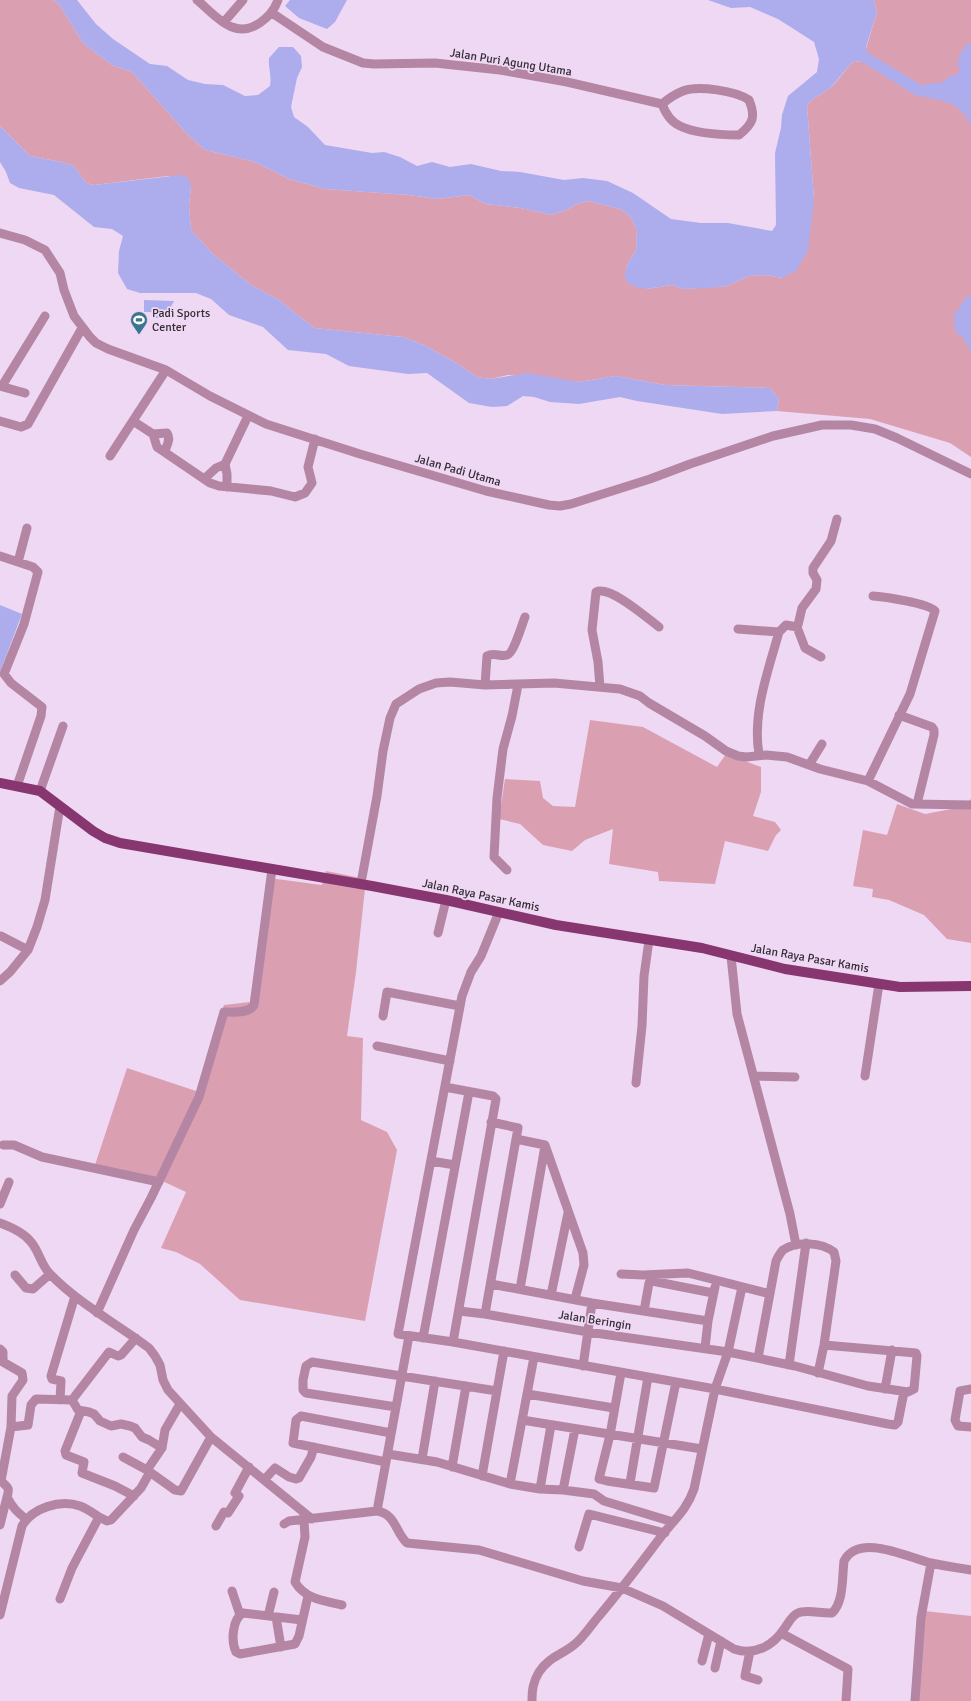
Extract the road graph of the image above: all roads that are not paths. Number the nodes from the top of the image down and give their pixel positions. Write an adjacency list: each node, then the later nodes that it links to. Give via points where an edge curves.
1 (197, 0): 5 (street)
2 (243, 0): 5 (street)
3 (278, 0): 4 (street)
4 (272, 13): 5 (street, via 246,28 232,28); 6 (street, Jalan Puri Agung Utama, via 323,48 363,63 435,63 485,68 567,82)
5 (224, 22)
6 (662, 104): 6 (street, via 666,114 678,126 700,132 739,135 749,127 753,116 749,100 726,91 696,88 683,90)
7 (0, 233): 9 (street, Jalan Padi Utama, via 25,240 45,250 60,273 69,304)
8 (45, 316): 11 (street)
9 (82, 328): 10 (street, Jalan Padi Utama, via 96,343); 14 (street, via 28,424 21,427)
10 (166, 370): 13 (street, Jalan Padi Utama); 15 (street)
11 (1, 386): 12 (street)
12 (25, 393)
13 (248, 416): 17 (street, Jalan Padi Utama); 20 (street)
14 (0, 421)
15 (133, 421): 16 (street); 19 (street)
16 (153, 434): 18 (street, via 157,447); 18 (street, via 167,433 169,436)
17 (315, 439): 21 (street, Jalan Padi Utama, via 486,491 555,506 571,504 616,490 773,436 822,425 851,425 875,429); 23 (street, via 308,467 312,484 300,496)
18 (165, 451): 22 (street)
19 (110, 456)
20 (225, 464): 22 (street); 23 (street)
21 (971, 474)
22 (204, 479): 23 (street)
23 (227, 487)
24 (837, 519): 31 (street, via 831,541 813,568 817,580 816,590 802,608)
25 (27, 528): 27 (street)
26 (0, 556): 27 (street)
27 (18, 562): 45 (street, via 36,568 38,572 24,624 4,674 11,683 40,704 42,709)
28 (873, 596): 38 (street, via 920,604 935,611 910,694)
29 (525, 617): 35 (street, via 510,653 487,656)
30 (659, 627): 37 (street, via 618,596 596,592 592,630)
31 (797, 627): 33 (street, via 786,625); 34 (street, via 805,648)
32 (738, 629): 33 (street)
33 (779, 632): 41 (street, via 758,718)
34 (821, 658)
35 (485, 685): 36 (street); 52 (street, via 436,683 419,689 396,704 382,751 377,796)
36 (518, 685): 37 (street, via 554,683); 51 (street, via 503,749 497,798 494,857)
37 (600, 687): 41 (street, via 635,693 732,754 746,757)
38 (899, 715): 43 (street); 47 (street, via 934,730)
39 (63, 726): 46 (street)
40 (822, 744): 42 (street)
41 (759, 754): 42 (street, via 787,757)
42 (809, 765): 43 (street)
43 (868, 781): 47 (street)
44 (0, 783): 45 (main road, Jalan Raya Pasar Kamis)
45 (17, 786): 46 (main road, Jalan Raya Pasar Kamis)
46 (40, 791): 49 (main road, Jalan Raya Pasar Kamis)
47 (917, 804): 48 (street)
48 (971, 805)
49 (60, 806): 50 (main road, Jalan Raya Pasar Kamis, via 105,838 120,843); 58 (street, via 45,900)
50 (272, 869): 52 (main road, Jalan Raya Pasar Kamis); 80 (street, via 254,1005 248,1010 224,1012 199,1097)
51 (506, 870)
52 (361, 883): 53 (main road, Jalan Raya Pasar Kamis)
53 (446, 900): 54 (main road, Jalan Raya Pasar Kamis); 55 (street)
54 (499, 912): 57 (main road, Jalan Raya Pasar Kamis, via 556,925); 63 (street, via 482,956 467,981)
55 (438, 933)
56 (1, 936): 58 (street)
57 (649, 940): 59 (main road, Jalan Raya Pasar Kamis, via 702,948); 70 (street)
58 (28, 950): 60 (street)
59 (732, 956): 61 (main road, Jalan Raya Pasar Kamis, via 785,969); 67 (street, via 737,1014)
60 (0, 981)
61 (879, 984): 62 (main road, Jalan Raya Pasar Kamis, via 900,987); 68 (street)
62 (971, 986)
63 (460, 1006): 64 (street, via 387,992); 66 (street)
64 (384, 1016)
65 (377, 1046): 66 (street)
66 (450, 1061): 71 (street)
67 (754, 1076): 69 (street); 85 (street)
68 (865, 1076)
69 (795, 1077)
70 (636, 1082)
71 (445, 1087): 72 (street); 77 (street)
72 (469, 1092): 73 (street, via 495,1097); 78 (street)
73 (491, 1122): 74 (street, via 518,1128); 99 (street)
74 (516, 1139): 76 (street); 90 (street)
75 (3, 1145): 80 (street, via 14,1145 42,1157)
76 (546, 1145): 82 (street); 92 (street)
77 (431, 1161): 78 (street); 105 (street, via 398,1334)
78 (455, 1165): 107 (street)
79 (9, 1182): 81 (street)
80 (159, 1182): 101 (street, via 134,1230)
81 (0, 1204)
82 (568, 1213): 96 (street); 97 (street, via 584,1259)
83 (0, 1223): 87 (street, via 12,1227 32,1242)
84 (806, 1243): 85 (street); 109 (street, via 831,1249 836,1255); 117 (street)
85 (796, 1245): 94 (street, via 779,1255)
86 (15, 1274): 87 (street, via 26,1288 33,1289)
87 (50, 1274): 95 (street)
88 (621, 1274): 89 (street, via 688,1274)
89 (716, 1279): 91 (street); 93 (street)
90 (491, 1284): 92 (street); 102 (street)
91 (742, 1287): 94 (street); 114 (street)
92 (520, 1290): 96 (street)
93 (714, 1293): 100 (street, via 652,1281 649,1283); 103 (street)
94 (770, 1294): 116 (street)
95 (75, 1296): 101 (street); 132 (street, via 51,1376 52,1379 62,1381)
96 (551, 1296): 97 (street)
97 (575, 1299): 98 (street)
98 (592, 1303): 100 (street); 104 (street)
99 (459, 1311): 102 (street, Jalan Beringin); 108 (street)
100 (644, 1311): 103 (street)
101 (97, 1313): 106 (street)
102 (486, 1314): 104 (street, Jalan Beringin)
103 (708, 1321): 110 (street)
104 (588, 1332): 110 (street, Jalan Beringin); 118 (street)
105 (409, 1336): 107 (street); 121 (street)
106 (136, 1338): 133 (street, via 121,1355 108,1352); 134 (street, via 155,1356 168,1390)
107 (423, 1338): 108 (street)
108 (453, 1342): 113 (street)
109 (824, 1345): 112 (street); 120 (street)
110 (704, 1348): 114 (street, Jalan Beringin)
111 (0, 1349): 140 (street, via 3,1352 3,1362 23,1376 12,1396)
112 (892, 1350): 127 (street); 130 (street, via 913,1352 917,1356 914,1389)
113 (504, 1351): 115 (street); 129 (street)
114 (728, 1352): 116 (street, Jalan Beringin); 126 (street)
115 (534, 1357): 118 (street); 131 (street)
116 (758, 1358): 117 (street, Jalan Beringin)
117 (789, 1365): 120 (street, Jalan Beringin)
118 (583, 1366): 119 (street)
119 (621, 1373): 122 (street); 136 (street)
120 (818, 1373): 127 (street, Jalan Beringin)
121 (402, 1375): 123 (street); 135 (street); 135 (street, via 312,1362 306,1366 303,1380 302,1388 306,1393)
122 (648, 1377): 124 (street); 146 (street)
123 (435, 1381): 125 (street); 153 (street)
124 (676, 1382): 126 (street); 147 (street)
125 (466, 1386): 129 (street); 155 (street)
126 (715, 1389): 130 (street, via 893,1425 898,1422); 150 (street)
127 (885, 1389): 130 (street, Jalan Beringin)
128 (971, 1389): 141 (street, via 960,1390 955,1420 958,1426)
129 (497, 1391): 157 (street)
130 (904, 1392)
131 (527, 1394): 136 (street); 138 (street)
132 (60, 1400): 133 (street); 140 (street, via 34,1401 28,1425)
133 (72, 1400): 137 (street)
134 (180, 1404): 145 (street); 148 (street, via 165,1430)
135 (396, 1407): 143 (street)
136 (614, 1408): 144 (street)
137 (81, 1411): 148 (street, via 94,1414 100,1421 111,1426 126,1425 134,1428 142,1438); 165 (street, via 65,1451 66,1455 84,1462 82,1473)
138 (522, 1420): 139 (street); 161 (street)
139 (551, 1425): 142 (street); 162 (street)
140 (11, 1427): 166 (street, via 2,1481 10,1489)
141 (971, 1427)
142 (575, 1429): 144 (street); 163 (street)
143 (391, 1433): 149 (street, via 298,1417 293,1443); 152 (street)
144 (610, 1435): 146 (street); 158 (street)
145 (212, 1437): 154 (street); 156 (street, via 181,1491 175,1490)
146 (637, 1439): 147 (street); 160 (street)
147 (662, 1442): 150 (street); 160 (street, via 654,1488)
148 (162, 1448): 156 (street)
149 (314, 1448): 152 (street); 159 (street, via 296,1480 275,1468)
150 (702, 1449): 171 (street, via 690,1501)
151 (123, 1457): 156 (street)
152 (387, 1458): 153 (street); 167 (street)
153 (422, 1459): 155 (street)
154 (249, 1467): 159 (street); 174 (street, via 235,1493 239,1496 228,1513 224,1512)
155 (452, 1467): 157 (street)
156 (149, 1471): 165 (street)
157 (482, 1476): 161 (street)
158 (600, 1479): 160 (street); 164 (street)
159 (264, 1480): 170 (street)
160 (630, 1483)
161 (510, 1484): 162 (street)
162 (540, 1489): 163 (street)
163 (563, 1490): 164 (street)
164 (594, 1494): 171 (street, via 604,1501)
165 (134, 1496): 168 (street, via 109,1521)
166 (7, 1497): 169 (street, via 14,1509); 173 (street)
167 (377, 1512): 170 (street); 180 (street, via 388,1514 407,1543 480,1550 576,1579)
168 (98, 1517): 169 (street, via 84,1507 68,1504 51,1506 32,1513); 184 (street, via 74,1563)
169 (26, 1519): 179 (street)
170 (308, 1520): 172 (street, via 289,1521); 183 (street, via 295,1582)
171 (674, 1522): 175 (street)
172 (284, 1524)
173 (0, 1525)
174 (216, 1526)
175 (664, 1533): 176 (street, via 590,1514 587,1515); 180 (street)
176 (579, 1547)
177 (931, 1563): 178 (street); 190 (street, via 878,1548 864,1548 851,1552 844,1561 837,1608 832,1613 799,1612); 200 (street, via 921,1618)
178 (971, 1570)
179 (4, 1576): 186 (street)
180 (622, 1588): 191 (street, via 663,1606); 198 (street, via 575,1644 556,1655 539,1672 532,1687)
181 (232, 1591): 187 (street)
182 (274, 1592): 188 (street)
183 (308, 1596): 185 (street); 189 (street)
184 (60, 1598)
185 (342, 1605)
186 (0, 1615)
187 (240, 1615): 188 (street, via 243,1613); 193 (street, via 234,1631 233,1643 236,1652 240,1654)
188 (272, 1617): 189 (street); 193 (street)
189 (302, 1620): 193 (street, via 298,1641)
190 (781, 1633): 194 (street, via 771,1644); 199 (street, via 848,1669)
191 (709, 1634): 192 (street); 195 (street)
192 (721, 1641): 194 (street, via 742,1652); 196 (street)
193 (281, 1647)
194 (750, 1651): 197 (street, via 745,1676)
195 (702, 1661)
196 (715, 1668)
197 (758, 1680)
198 (532, 1701)
199 (846, 1701)
200 (915, 1701)

